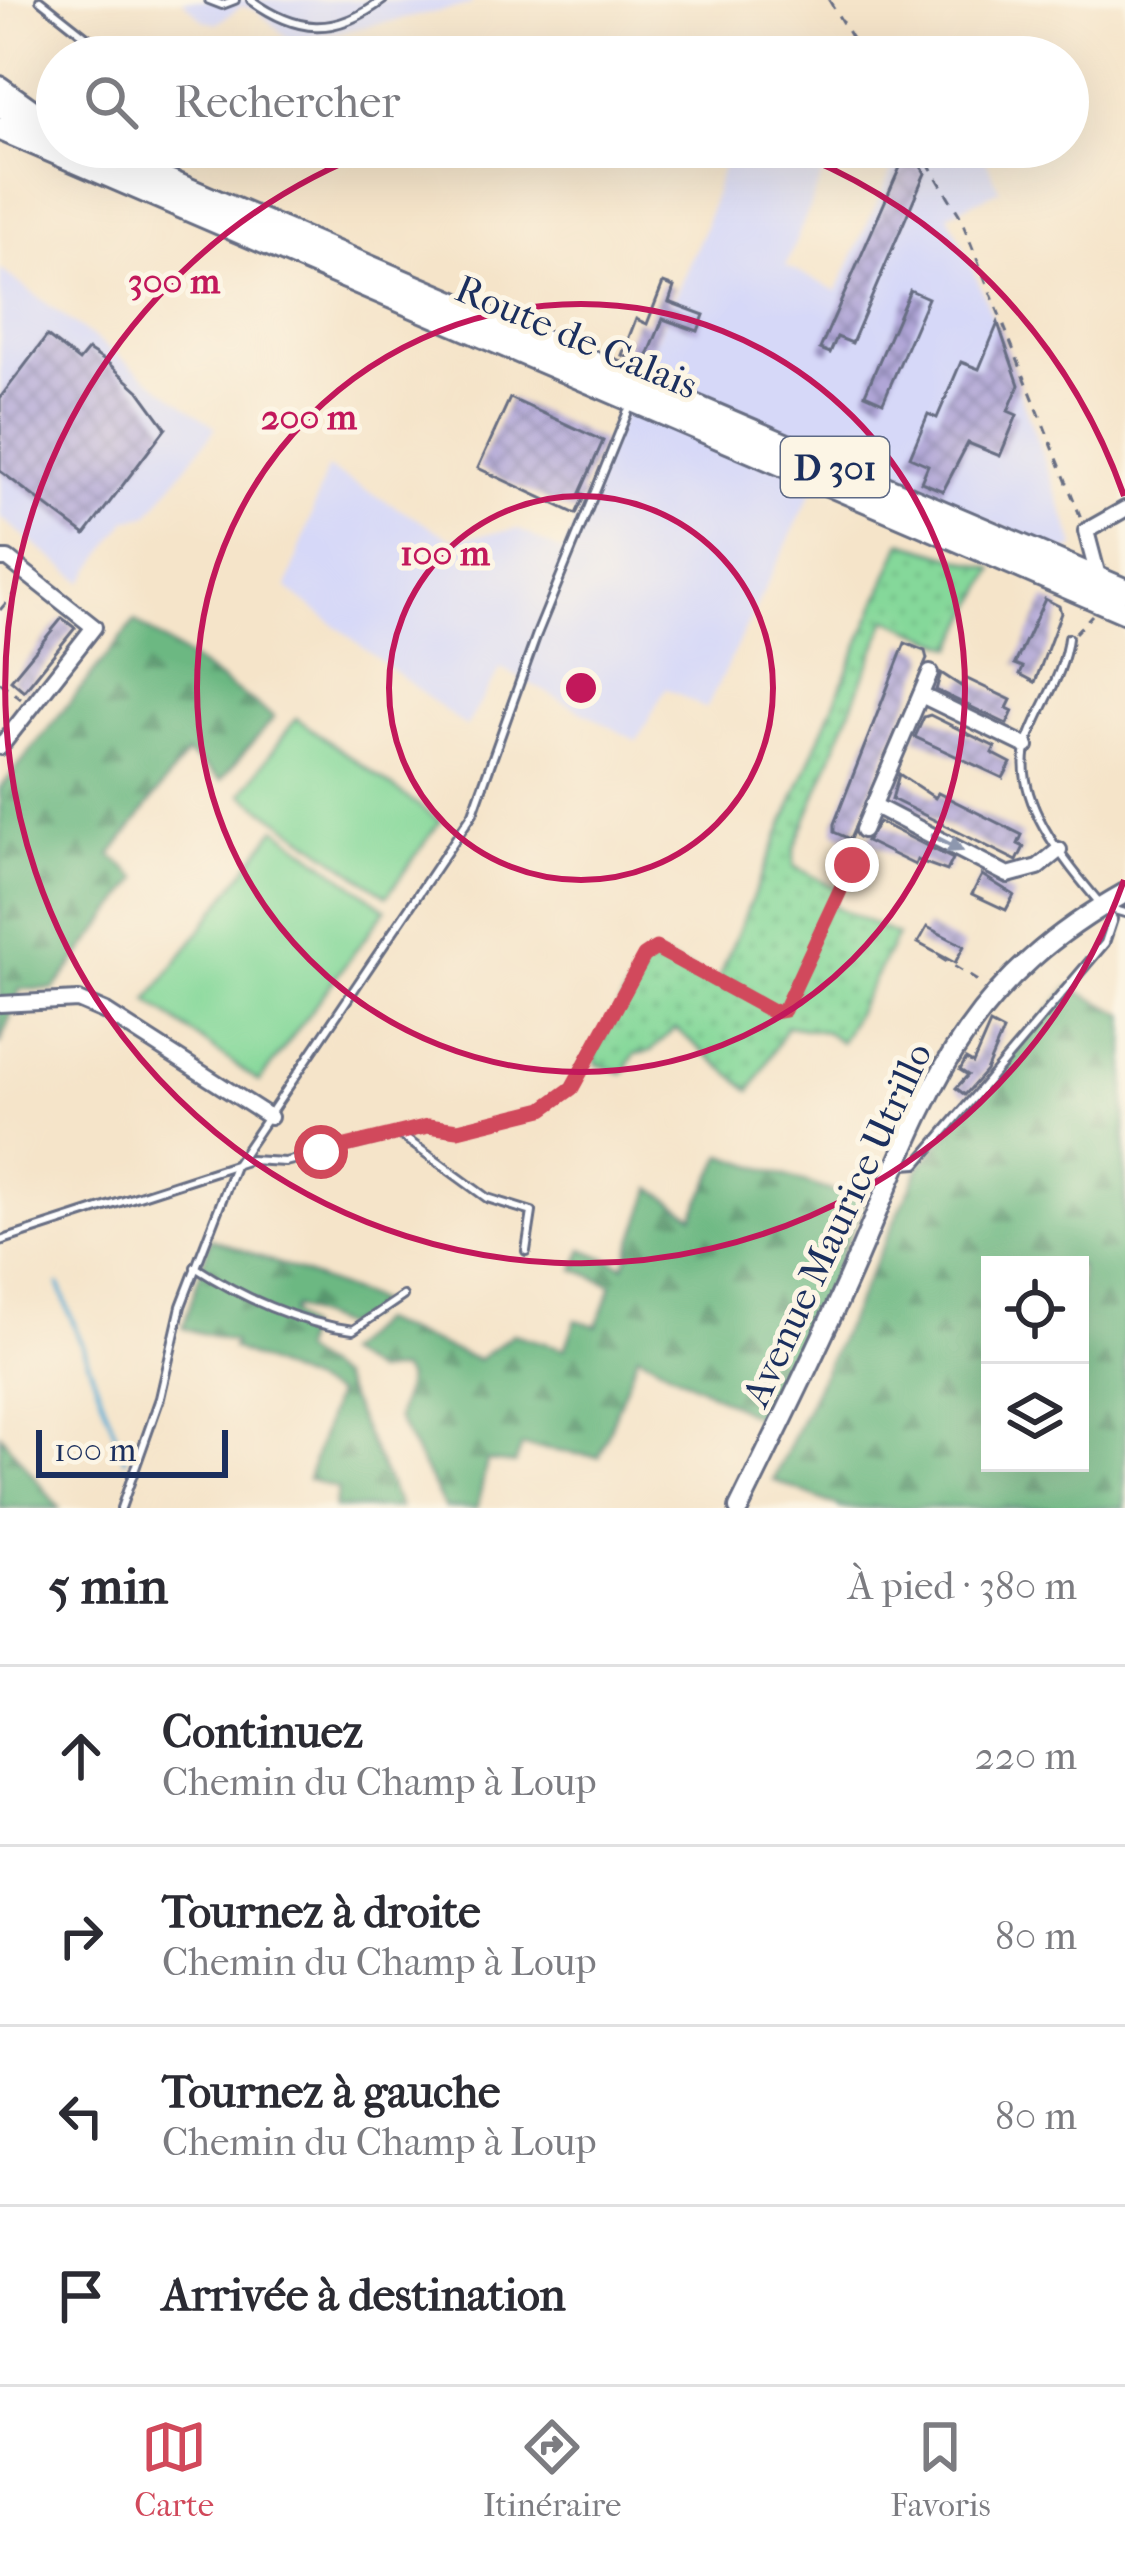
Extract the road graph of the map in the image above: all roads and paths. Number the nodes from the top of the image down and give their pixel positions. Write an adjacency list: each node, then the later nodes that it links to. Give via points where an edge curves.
1 (40, 0): 7 (lane)
2 (209, 0): 3 (lane)
3 (236, 0)
4 (251, 0): 5 (lane, via 297,26 346,21)
5 (383, 0)
6 (829, 0): 8 (path)
7 (85, 36)
8 (850, 36)
9 (0, 86): 11 (main road)
10 (0, 107): 12 (main road)
11 (36, 113)
12 (36, 120)
13 (0, 129): 14 (main road, Route de Calais / D 301)
14 (36, 144)
15 (92, 168): 20 (main road, Route de Calais / D 301)
16 (138, 168): 19 (main road, Route de Calais / D 301)
17 (139, 168): 19 (main road)
18 (931, 168): 22 (path, via 959,214)
19 (147, 172): 25 (main road, Route de Calais / D 301)
20 (634, 399): 25 (main road, Route de Calais / D 301); 46 (lane, via 473,813)
21 (1125, 509): 22 (street)
22 (1086, 531): 25 (street)
23 (0, 559): 24 (street)
24 (29, 575): 27 (path); 33 (street, via 94,627)
25 (1099, 590): 26 (main road, Route de Calais / D 301); 28 (main road, Route de Calais / D 301); 29 (path, via 1088,623)
26 (1125, 590)
27 (0, 610)
28 (1125, 612)
29 (1069, 638): 34 (lane)
30 (930, 673): 32 (street)
31 (0, 682): 33 (path)
32 (921, 695): 34 (street); 36 (street)
33 (33, 705): 35 (street)
34 (1026, 746): 38 (lane, via 1029,794)
35 (0, 747)
36 (873, 805): 37 (street); 38 (street, one-way to 38, via 1008,875 1023,875)
37 (863, 830): 45 (path, via 784,1010 773,1012 656,948)
38 (1058, 850): 40 (lane)
39 (1125, 892): 40 (main road, Avenue Maurice Utrillo)
40 (1102, 906): 41 (lane); 43 (main road, Avenue Maurice Utrillo); 49 (lane, via 1113,919 1105,943 917,1164)
41 (1125, 913)
42 (939, 957): 43 (path)
43 (995, 993): 49 (main road, Avenue Maurice Utrillo, via 933,1080)
44 (0, 1004): 46 (street, via 78,1000)
45 (591, 1052): 47 (lane, via 572,1088 543,1109)
46 (271, 1117): 48 (lane)
47 (402, 1136): 48 (lane); 51 (lane, via 487,1198 532,1212)
48 (236, 1166): 50 (lane); 52 (lane)
49 (894, 1166): 55 (main road, Avenue Maurice Utrillo)
50 (0, 1241)
51 (526, 1251)
52 (195, 1267): 53 (lane, via 227,1288 340,1329 364,1325); 54 (lane)
53 (403, 1295)
54 (121, 1508)
55 (739, 1508)

